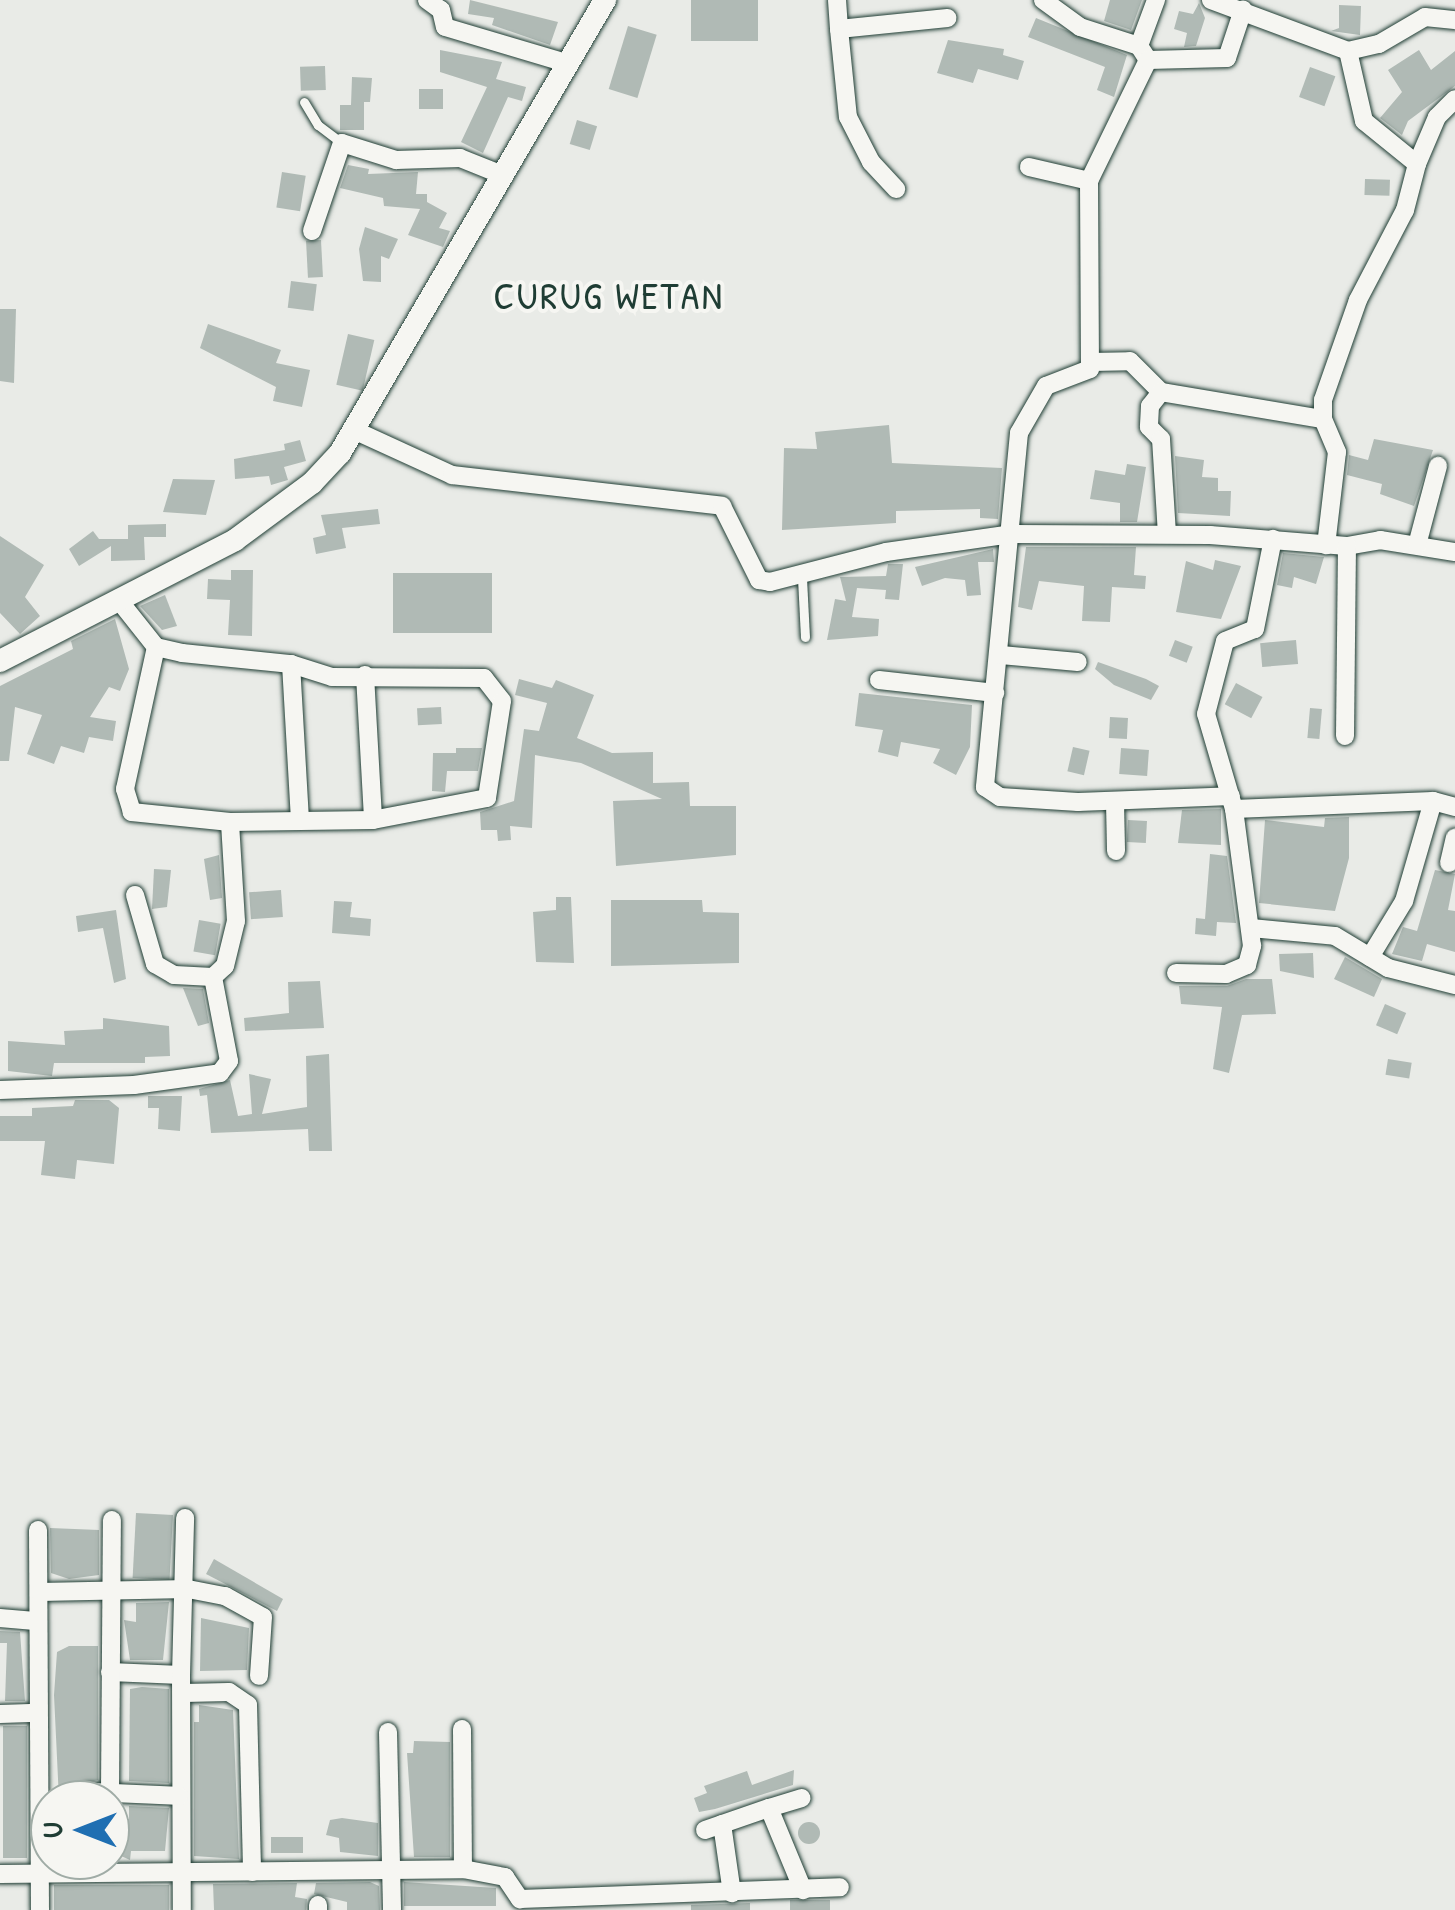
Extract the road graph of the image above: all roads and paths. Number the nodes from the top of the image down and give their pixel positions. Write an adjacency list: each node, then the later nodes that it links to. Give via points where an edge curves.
1 (605, 0): 13 (street)
2 (838, 0): 10 (street)
3 (1043, 0): 12 (street, via 1080,27)
4 (1156, 0): 12 (street)
5 (1211, 0): 7 (street)
6 (437, 3): 13 (street, via 445,27)
7 (1243, 10): 11 (street); 12 (street, via 1227,58)
8 (947, 18): 10 (street)
9 (1455, 20): 11 (street, via 1425,17 1379,44)
10 (839, 29): 21 (street, via 848,116 871,162)
11 (1348, 52): 17 (street, via 1364,121)
12 (1143, 53): 20 (street)
13 (566, 63): 19 (street)
14 (1455, 99): 17 (street, via 1437,117)
15 (304, 102): 16 (lane, via 318,125)
16 (342, 143): 19 (street, via 396,160 460,158); 22 (street)
17 (1417, 164): 25 (street, via 1405,210 1338,349)
18 (1030, 167): 20 (street)
19 (505, 176): 26 (street)
20 (1089, 180): 23 (street)
21 (896, 190)
22 (312, 231)
23 (1091, 362): 24 (street, via 1130,362); 28 (street, via 1084,375 1062,375 1046,386 1019,433)
24 (1161, 392): 25 (street); 29 (street, via 1150,406 1149,427 1160,439)
25 (1323, 419): 31 (street, via 1337,452)
26 (356, 430): 35 (street, via 452,475 722,506 759,580); 36 (street, via 312,484 266,519)
27 (1438, 466): 33 (street)
28 (1013, 534): 29 (street); 35 (street, via 886,552); 39 (street)
29 (1167, 534): 30 (street)
30 (1272, 539): 31 (street); 49 (street, via 1255,629 1224,641 1206,714)
31 (1326, 545): 32 (street)
32 (1347, 546): 33 (street, via 1380,540); 46 (street)
33 (1417, 546): 34 (street)
34 (1455, 552)
35 (802, 578): 37 (lane)
36 (121, 603): 38 (street); 40 (street)
37 (806, 637)
38 (156, 648): 42 (street); 53 (street, via 133,736 126,806 144,817)
39 (1001, 655): 41 (street); 45 (street)
40 (0, 661)
41 (1078, 662)
42 (292, 664): 43 (street, via 332,677); 51 (street)
43 (365, 675): 52 (street); 52 (street, via 484,678 502,701 486,798)
44 (878, 680): 45 (street)
45 (995, 693): 48 (street, via 985,787 1000,797)
46 (1344, 736)
47 (1433, 801): 49 (street); 50 (street); 59 (street, via 1404,901)
48 (1116, 802): 49 (street); 55 (street)
49 (1232, 803): 58 (street)
50 (1455, 807)
51 (300, 818): 52 (street); 53 (street)
52 (373, 820)
53 (230, 822): 61 (street, via 236,921 225,966)
54 (1455, 838): 56 (street)
55 (1116, 851)
56 (1449, 863)
57 (134, 895): 61 (street, via 154,964 174,975)
58 (1252, 928): 59 (street, via 1334,936); 60 (street, via 1247,964 1226,974)
59 (1370, 957): 62 (street)
60 (1176, 973)
61 (213, 976): 63 (street, via 230,1061 220,1073 134,1085)
62 (1455, 985)
63 (0, 1090)
64 (186, 1518): 67 (street)
65 (112, 1520): 68 (street)
66 (38, 1530): 69 (street)
67 (188, 1589): 68 (street); 73 (street, via 225,1596 263,1618); 74 (street)
68 (111, 1590): 69 (street); 72 (street)
69 (40, 1592): 71 (street)
70 (0, 1618): 71 (street)
71 (38, 1621): 76 (street)
72 (110, 1672): 74 (street); 80 (street)
73 (259, 1676)
74 (183, 1684): 82 (street); 89 (street, via 229,1692 248,1705)
75 (0, 1714): 76 (street)
76 (38, 1714): 79 (street)
77 (462, 1729): 85 (street)
78 (388, 1732): 90 (street)
79 (39, 1780)
80 (110, 1780)
81 (130, 1794): 82 (street)
82 (179, 1796): 88 (street)
83 (802, 1798): 84 (street)
84 (769, 1808): 94 (street); 95 (street, via 713,1827)
85 (463, 1868): 90 (street); 97 (street, via 506,1878)
86 (30, 1872): 91 (street)
87 (130, 1872): 88 (street)
88 (183, 1872): 89 (street); 99 (street)
89 (252, 1872): 90 (street)
90 (392, 1872): 100 (street)
91 (0, 1874)
92 (40, 1880): 98 (street)
93 (840, 1887): 94 (street)
94 (803, 1890): 95 (street)
95 (732, 1893): 96 (street)
96 (683, 1902): 97 (street)
97 (521, 1904)
98 (40, 1910)
99 (182, 1910)
100 (392, 1910)

